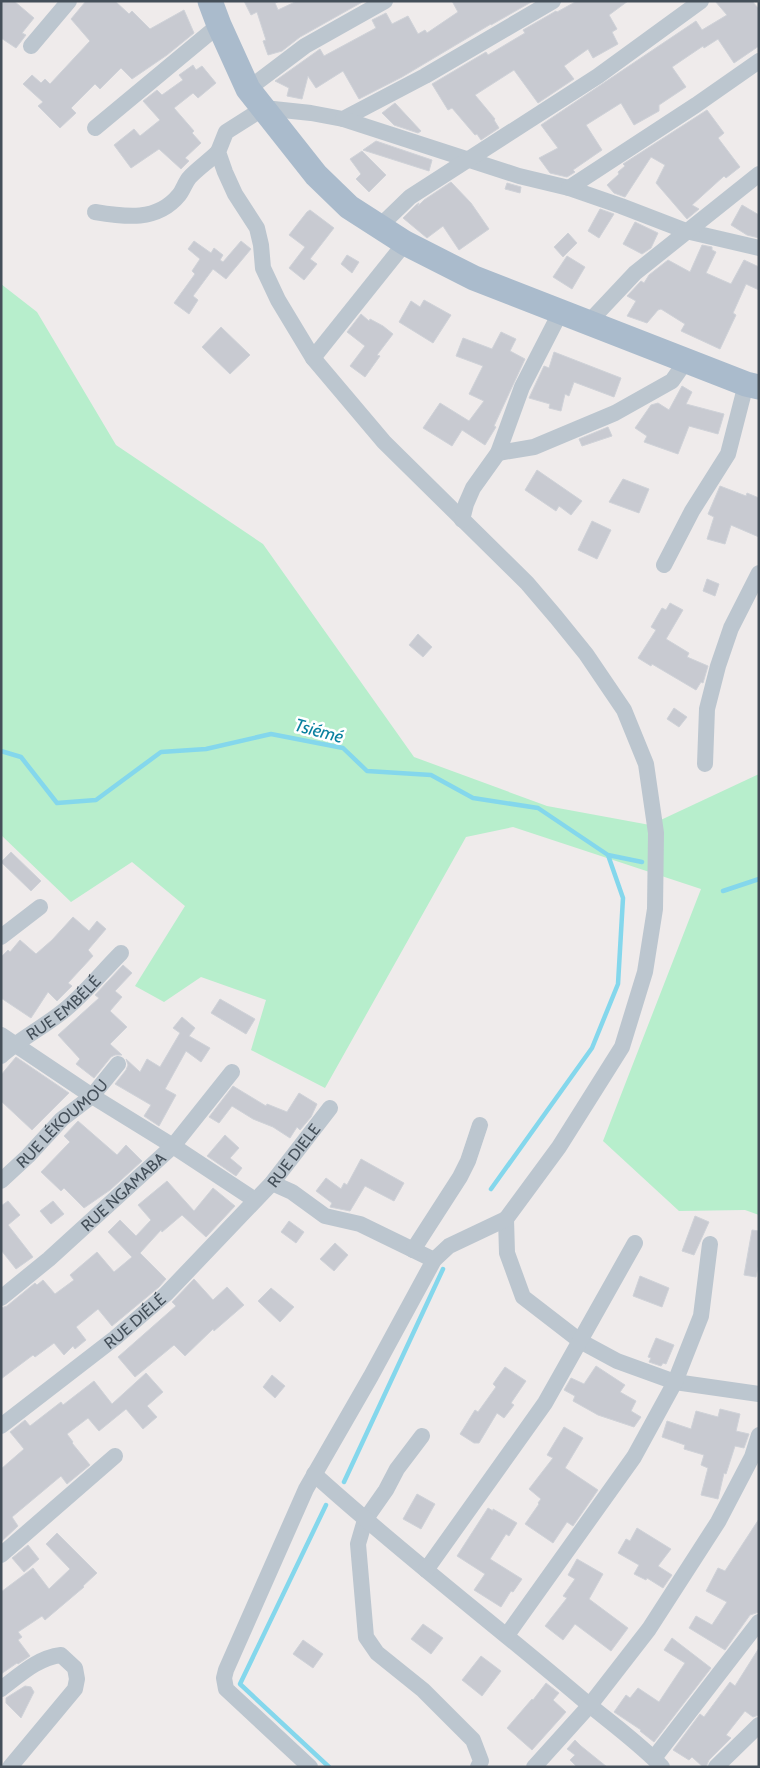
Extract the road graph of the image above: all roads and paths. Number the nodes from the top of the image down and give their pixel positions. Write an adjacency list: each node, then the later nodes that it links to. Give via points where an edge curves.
1 (69, 1): 7 (street)
2 (210, 1): 6 (main road)
3 (385, 1): 9 (street, via 305,46)
4 (553, 1): 11 (street, via 425,76)
5 (701, 1): 14 (street, via 598,76)
6 (219, 25): 9 (main road); 12 (street)
7 (31, 46)
8 (759, 61): 16 (street)
9 (248, 89): 10 (main road)
10 (264, 108): 11 (street); 13 (street, via 226,132); 18 (main road, via 316,175 349,207)
11 (343, 119): 14 (street)
12 (95, 128)
13 (218, 152): 17 (street, via 189,178 174,200 155,213 123,217); 24 (street, via 235,194 257,228 263,268)
14 (469, 160): 16 (street); 18 (street, via 403,203)
15 (759, 174): 19 (street)
16 (569, 188): 19 (street)
17 (95, 212)
18 (379, 227): 20 (main road)
19 (686, 231): 21 (street); 23 (street, via 635,273)
20 (404, 243): 22 (main road, via 474,278); 24 (street)
21 (759, 248)
22 (560, 313): 23 (main road); 27 (street, via 522,387)
23 (588, 323): 25 (main road)
24 (313, 358): 28 (street, via 384,442)
25 (686, 360): 26 (main road); 27 (street, via 672,381 615,414 534,447)
26 (752, 386): 29 (street, via 728,454)
27 (498, 453): 28 (street, via 473,488)
28 (462, 520): 46 (street, via 556,617 624,710 646,764 656,833 655,909 645,972 622,1047 559,1147)
29 (664, 564)
30 (759, 572): 31 (street, via 731,628 718,666 707,709)
31 (705, 764)
32 (40, 907): 33 (street)
33 (1, 937)
34 (121, 953): 35 (street, RUE EMBÉLÉ, via 68,1007 41,1028)
35 (8, 1039): 36 (street, RUE EMBÉLÉ); 39 (street)
36 (1, 1056)
37 (118, 1064): 39 (street, RUE LÉKOUMOU)
38 (232, 1072): 42 (street, RUE NGAMABA)
39 (92, 1096): 42 (street); 43 (street, RUE LÉKOUMOU, via 62,1119)
40 (330, 1108): 44 (street, RUE DIELE)
41 (480, 1125): 49 (street, via 460,1177)
42 (173, 1146): 45 (street); 51 (street, RUE NGAMABA, via 49,1259)
43 (1, 1181)
44 (272, 1183): 45 (street, RUE DIELE); 49 (street, via 292,1192 325,1216 360,1224)
45 (254, 1200): 55 (street, RUE DIÉLÉ, via 166,1294)
46 (506, 1218): 50 (street, via 450,1246); 52 (street, via 507,1253 523,1297)
47 (635, 1244): 52 (street)
48 (710, 1244): 53 (street, via 701,1316)
49 (413, 1250): 50 (street)
50 (434, 1260): 59 (street)
51 (1, 1298)
52 (580, 1341): 53 (street, via 617,1361); 62 (street, via 545,1403)
53 (675, 1382): 54 (street); 64 (street, via 634,1457)
54 (759, 1394)
55 (1, 1426)
56 (759, 1435): 66 (street, via 752,1457 718,1522 648,1629)
57 (422, 1436): 60 (street)
58 (115, 1456): 61 (street)
59 (314, 1474): 60 (street); 70 (street, via 224,1678 226,1689)
60 (365, 1520): 62 (street); 71 (street, via 358,1544 366,1637 377,1653 423,1690 473,1740 481,1761)
61 (1, 1555)
62 (426, 1570): 64 (street)
63 (759, 1622): 68 (street)
64 (507, 1635): 66 (street)
65 (1, 1689): 69 (street, via 49,1656 61,1655 75,1668 75,1689)
66 (590, 1705): 68 (street); 72 (street)
67 (759, 1725): 73 (street)
68 (658, 1763)
69 (10, 1767)
70 (310, 1767)
71 (478, 1767)
72 (534, 1767)
73 (716, 1767)

